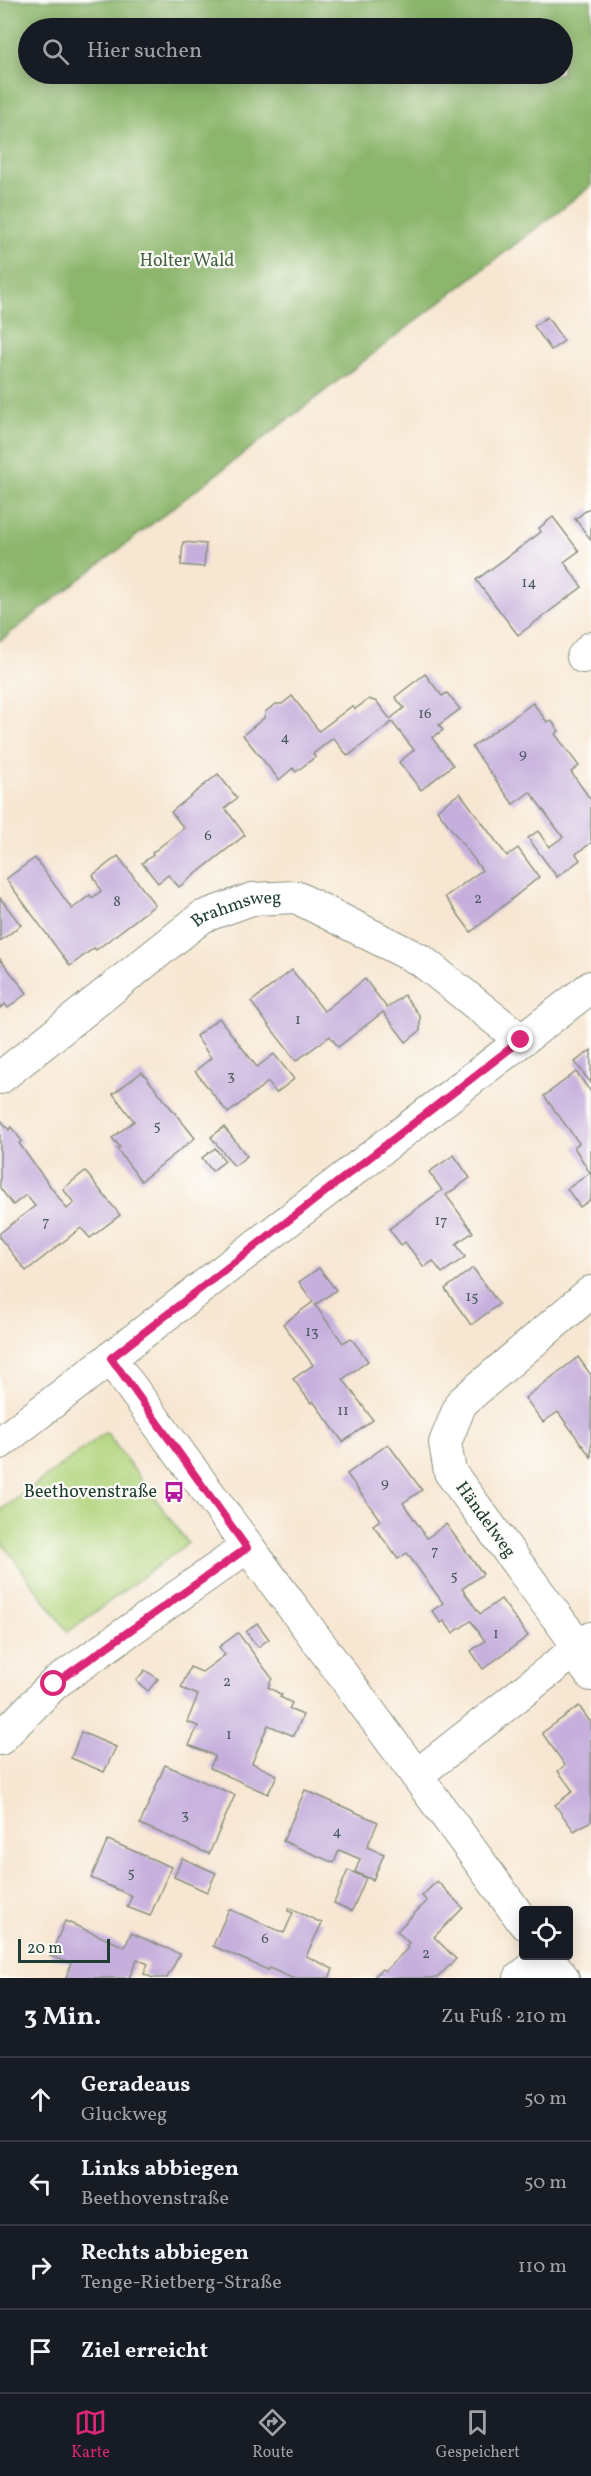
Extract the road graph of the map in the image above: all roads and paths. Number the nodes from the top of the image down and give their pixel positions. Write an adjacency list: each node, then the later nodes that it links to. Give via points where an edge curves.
1 (591, 987): 2 (street)
2 (521, 1040): 3 (street, Brahmsweg, via 422,961 296,897 252,898 202,917); 5 (street)
3 (0, 1078)
4 (591, 1292): 8 (street, Händelweg, via 461,1403 445,1443 450,1472)
5 (111, 1358): 6 (street); 7 (street)
6 (0, 1443)
7 (247, 1548): 9 (street, via 54,1684); 10 (street)
8 (584, 1653): 10 (street, Händelweg)
9 (0, 1739)
10 (417, 1775): 11 (street)
11 (519, 1916)
12 (542, 1960): 14 (street)
13 (550, 1960): 15 (street)
14 (519, 1978)
15 (563, 1978)

